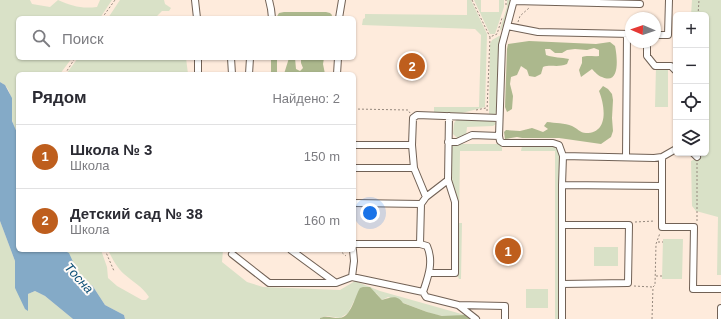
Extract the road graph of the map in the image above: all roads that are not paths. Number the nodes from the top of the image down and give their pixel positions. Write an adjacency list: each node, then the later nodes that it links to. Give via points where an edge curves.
1 (195, 0): 8 (street)
2 (269, 0): 9 (street)
3 (342, 0): 10 (street)
4 (669, 0): 13 (street, via 668,35)
5 (514, 1): 6 (street); 11 (street)
6 (561, 1): 7 (street)
7 (640, 4)
8 (196, 16)
9 (272, 16)
10 (339, 16)
11 (507, 26): 12 (street, via 538,32); 26 (street, via 502,45)
12 (625, 34)
13 (661, 35)
14 (629, 48): 33 (street)
15 (647, 48): 20 (street, via 647,56 655,66)
16 (198, 60): 21 (street)
17 (231, 60): 22 (street)
18 (250, 60): 23 (street)
19 (338, 60): 24 (street)
20 (673, 67)
21 (198, 72)
22 (232, 72)
23 (249, 72)
24 (337, 72)
25 (449, 116): 26 (street); 28 (street); 30 (street, via 417,115 412,118)
26 (499, 118): 27 (street)
27 (499, 136): 28 (street, via 472,135 457,142); 32 (street, via 500,141 506,144 553,143 562,150)
28 (448, 142): 37 (street)
29 (356, 145): 30 (street)
30 (412, 145): 36 (street)
31 (673, 151): 34 (street)
32 (563, 156): 33 (street); 38 (street)
33 (626, 157): 34 (street)
34 (662, 157): 39 (street)
35 (356, 168): 36 (street)
36 (414, 168): 40 (street)
37 (448, 180): 40 (street); 49 (street, via 455,202 455,273)
38 (562, 185): 39 (street); 43 (street)
39 (662, 186): 53 (street, via 662,224 694,227 693,289)
40 (426, 197): 42 (street)
41 (356, 203): 42 (street)
42 (421, 204): 45 (street)
43 (562, 225): 52 (street); 52 (street, via 629,225 628,283)
44 (356, 244): 45 (street)
45 (420, 244): 49 (street, via 427,246 430,253)
46 (295, 252): 51 (street)
47 (353, 252): 50 (street)
48 (232, 254): 51 (street, via 269,283)
49 (430, 273): 54 (street)
50 (352, 277): 51 (street); 54 (street)
51 (336, 283)
52 (562, 284): 59 (street)
53 (721, 290)
54 (423, 292): 55 (street, via 426,297)
55 (458, 305): 57 (street); 58 (street, via 505,306)
56 (721, 308): 60 (street)
57 (476, 319)
58 (505, 319)
59 (562, 319)
60 (721, 319)

